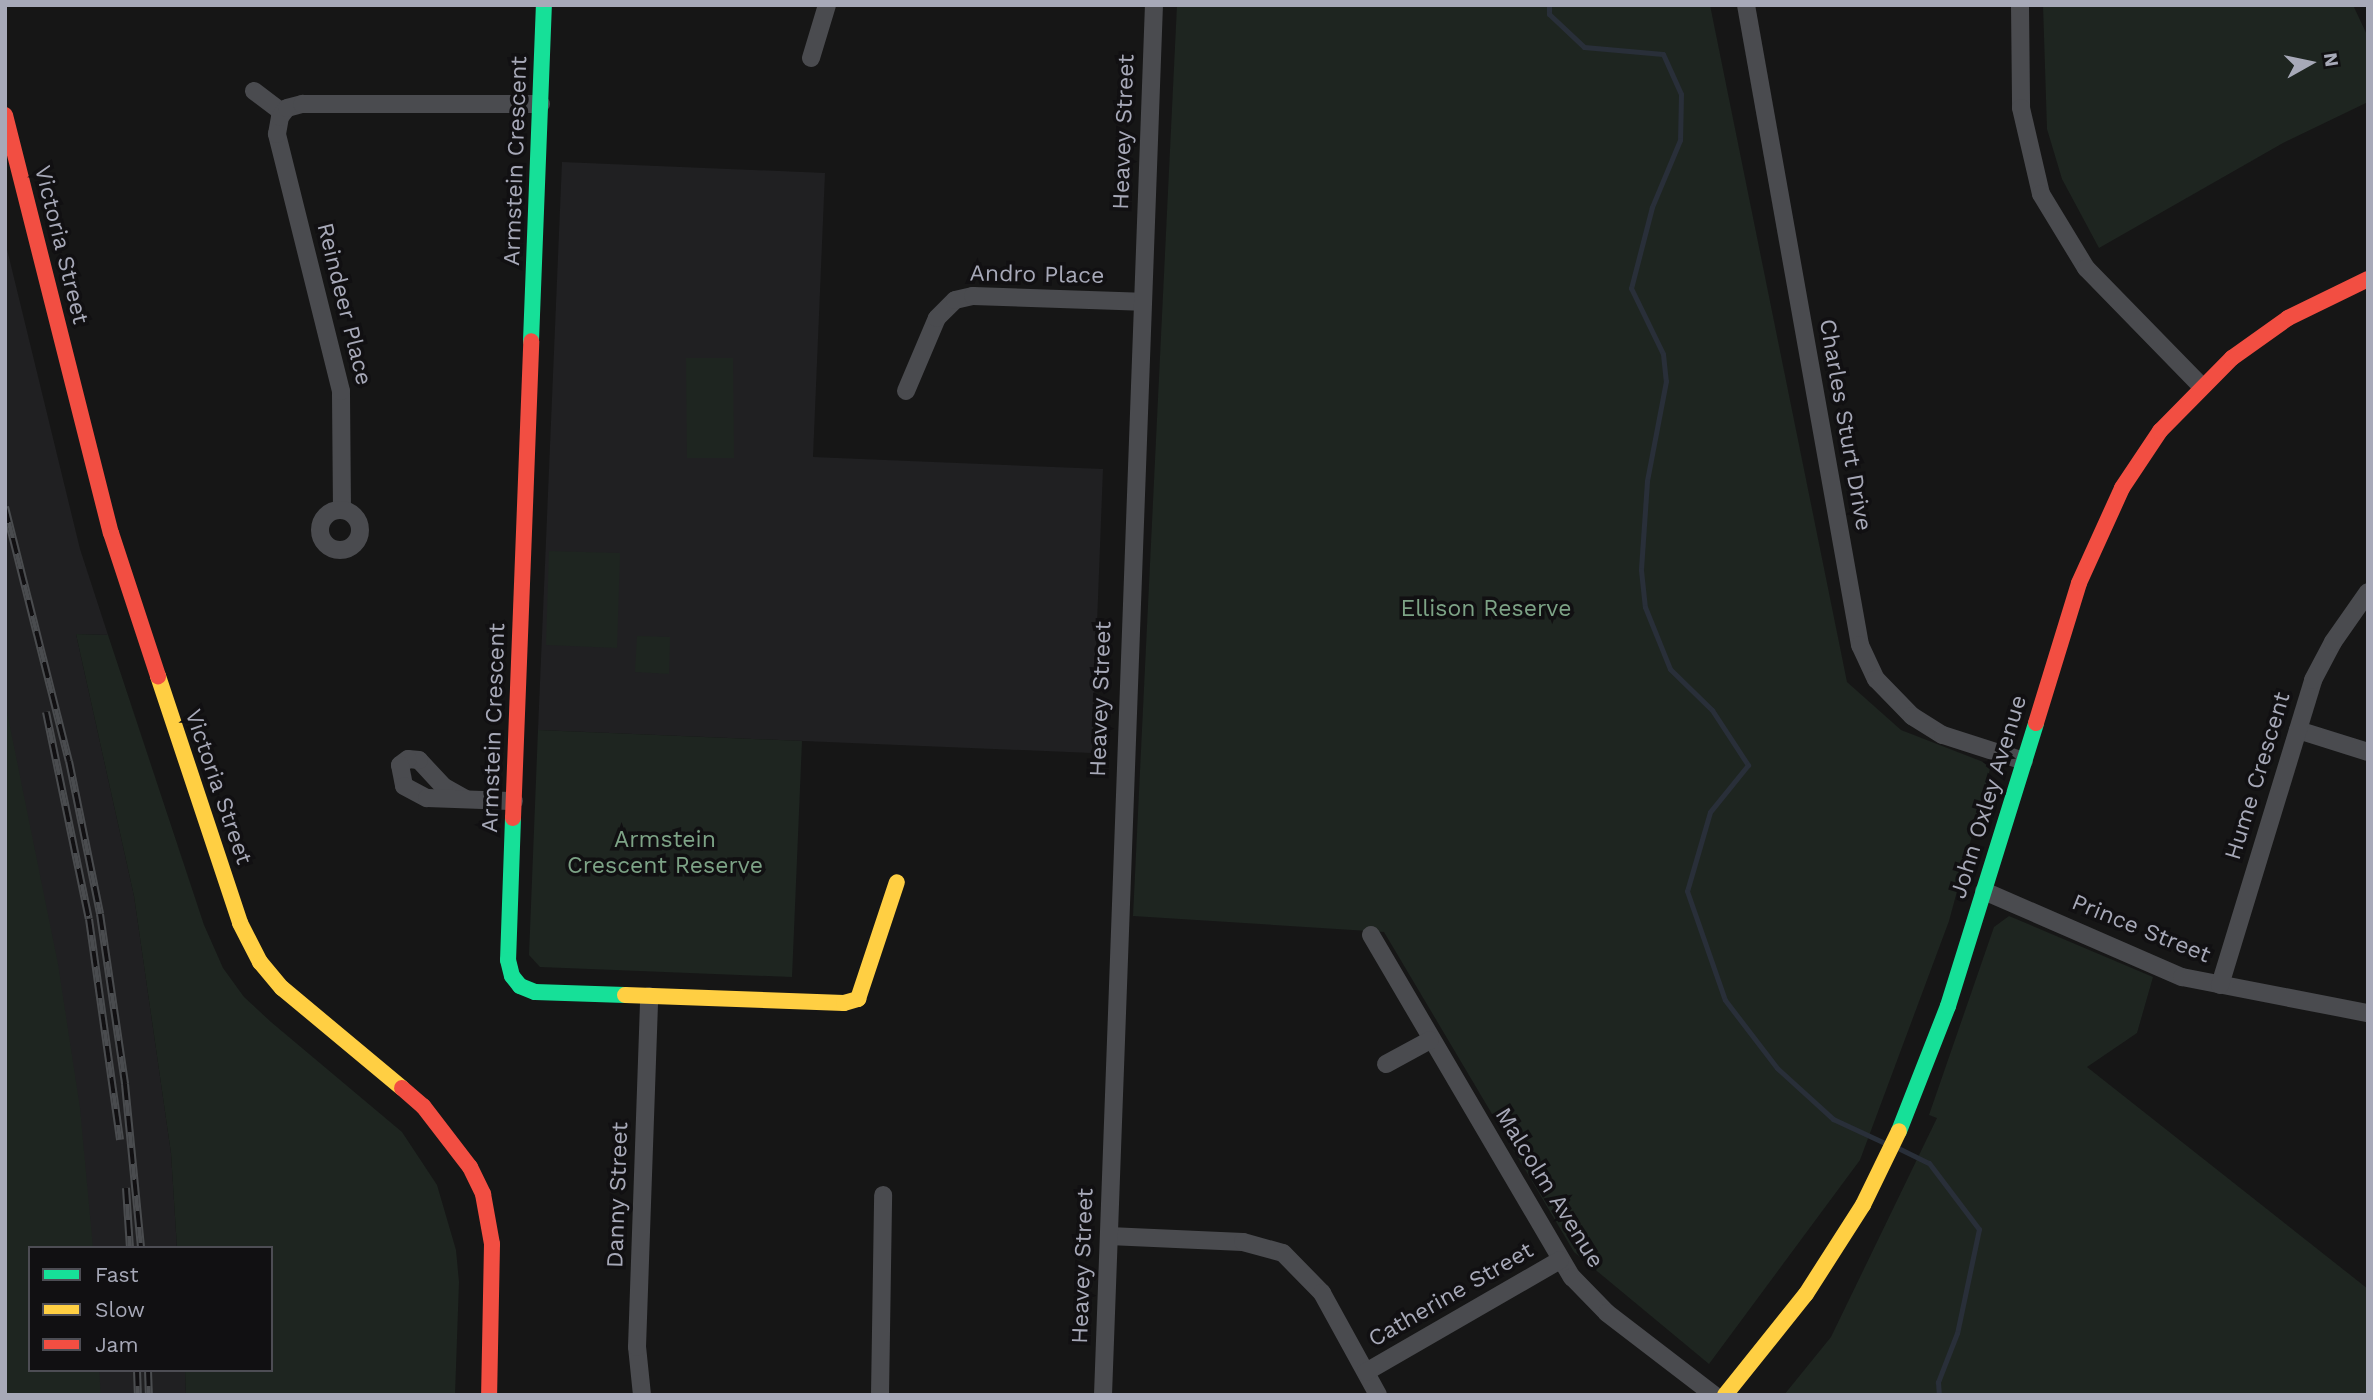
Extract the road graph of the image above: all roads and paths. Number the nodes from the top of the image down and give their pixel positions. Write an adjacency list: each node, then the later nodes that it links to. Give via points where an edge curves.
1 (544, 5): 8 (street, Armstein Crescent)
2 (827, 5): 6 (street)
3 (1154, 5): 12 (street, Heavey Street)
4 (1746, 5): 19 (street, Charles Sturt Drive, via 1860,645 1884,689 1919,721 1943,734)
5 (2020, 5): 13 (street, via 2021,108 2031,162 2046,203 2099,284)
6 (811, 58)
7 (254, 91): 9 (street)
8 (541, 104): 9 (street, via 302,104); 21 (street, Armstein Crescent)
9 (282, 112): 15 (street, Reindeer Place, via 277,134 341,391)
10 (5, 115): 34 (street, Victoria Street, via 111,533 240,923 260,962 282,988 423,1106 470,1167 485,1203 493,1254)
11 (2368, 279): 13 (street, John Oxley Avenue, via 2288,318)
12 (1141, 302): 14 (street, Andro Place, via 973,296 955,300 937,318); 31 (street, Heavey Street)
13 (2201, 386): 19 (street, John Oxley Avenue, via 2154,440 2105,518 2079,583)
14 (906, 391)
15 (342, 510)
16 (2368, 592): 17 (street, Hume Crescent, via 2323,659)
17 (2298, 730): 18 (street); 25 (street, Hume Crescent)
18 (2368, 752)
19 (2024, 761): 23 (street, John Oxley Avenue)
20 (466, 799): 21 (street)
21 (514, 801): 26 (street, Armstein Crescent, via 508,960 516,983 536,992)
22 (897, 882): 26 (street, Armstein Crescent, via 858,999 827,1004)
23 (1984, 891): 25 (street, Prince Street, via 2182,977); 40 (street, John Oxley Avenue, via 1937,1038 1878,1178 1806,1294)
24 (1371, 935): 28 (street, Malcolm Avenue)
25 (2220, 985): 27 (street, Prince Street)
26 (649, 996): 35 (street, Danny Street, via 637,1347)
27 (2368, 1013)
28 (1430, 1040): 29 (street); 32 (street, Malcolm Avenue)
29 (1386, 1064)
30 (883, 1195): 36 (street)
31 (1109, 1236): 33 (street, via 1243,1242 1283,1253 1318,1287); 37 (street, Heavey Street)
32 (1560, 1260): 33 (street, Catherine Street); 39 (street, Malcolm Avenue, via 1607,1314)
33 (1366, 1372): 38 (street)
34 (489, 1395)
35 (642, 1395)
36 (880, 1395)
37 (1102, 1395)
38 (1378, 1395)
39 (1714, 1395)
40 (1725, 1395)

